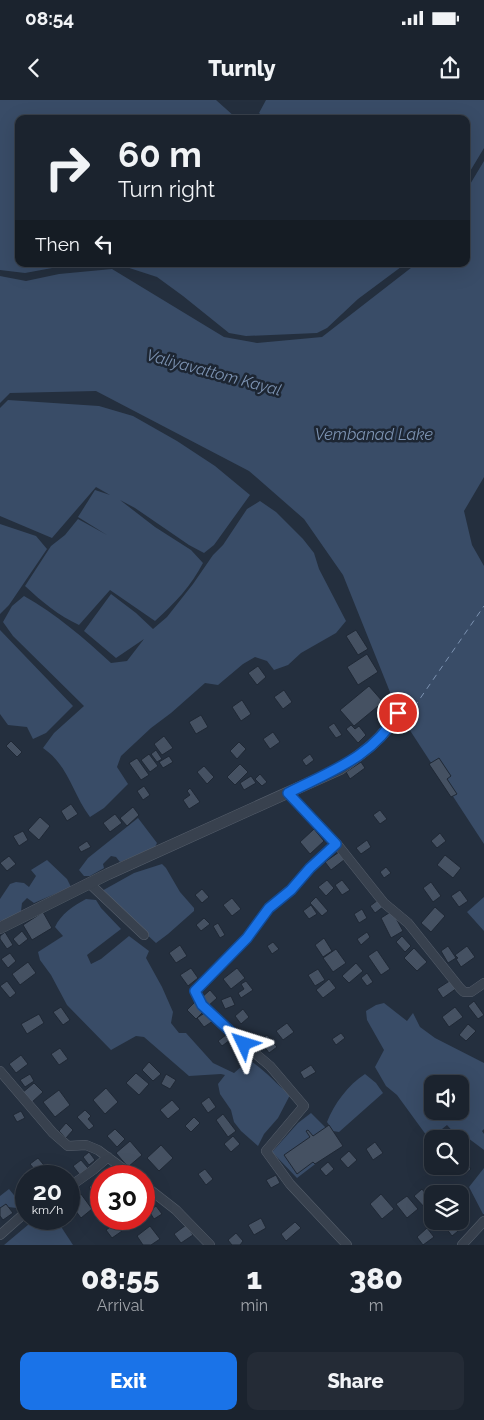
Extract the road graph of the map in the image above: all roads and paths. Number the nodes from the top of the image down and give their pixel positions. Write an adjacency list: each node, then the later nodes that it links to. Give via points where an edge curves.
1 (398, 713): 2 (street, via 385,733 360,756)
2 (288, 793): 3 (street); 4 (street)
3 (336, 844): 7 (street, via 384,902 408,923 464,992 471,992); 17 (street, via 269,908 247,938 195,991 202,1005 230,1034 270,1066 304,1106 266,1151 290,1184)
4 (90, 884): 5 (street); 6 (street)
5 (0, 928)
6 (144, 935)
7 (484, 984)
8 (0, 1070): 9 (street, via 53,1133 68,1146 86,1145)
9 (108, 1157): 10 (street); 11 (street)
10 (119, 1165)
11 (80, 1179)
12 (155, 1194): 16 (street)
13 (484, 1221): 18 (street)
14 (15, 1222): 15 (street)
15 (0, 1235)
16 (210, 1245)
17 (347, 1245)
18 (462, 1245)

